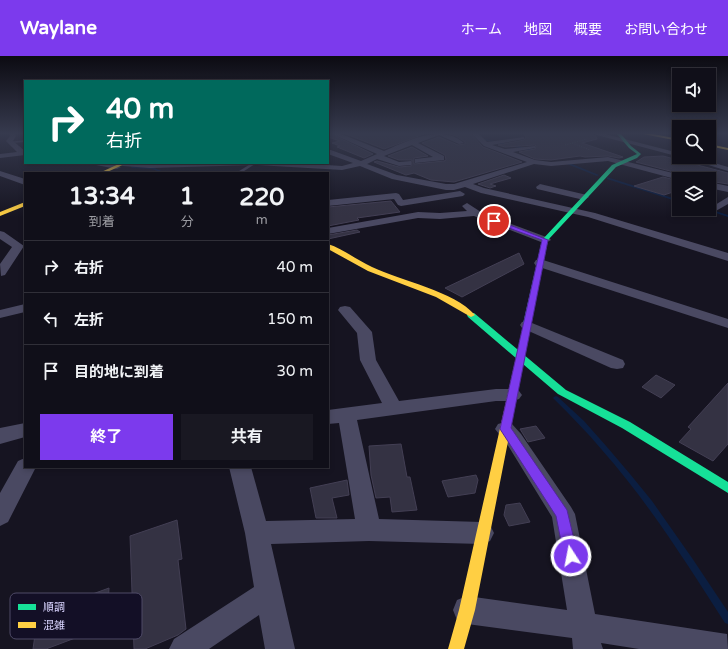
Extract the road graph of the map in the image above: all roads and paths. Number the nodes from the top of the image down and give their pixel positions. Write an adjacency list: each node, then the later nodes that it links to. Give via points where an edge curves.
1 (356, 162): 9 (street)
2 (362, 162): 9 (street)
3 (395, 162): 4 (street, via 399,164)
4 (408, 162)
5 (534, 162): 6 (street, via 551,164); 24 (street)
6 (578, 162)
7 (617, 162): 10 (street)
8 (625, 162): 10 (main road)
9 (359, 163): 14 (street, via 342,168); 24 (street, via 395,177 439,186 454,187)
10 (622, 163): 22 (street); 30 (main road, via 614,166)
11 (122, 164): 16 (street); 18 (main road)
12 (220, 164): 16 (street)
13 (253, 164): 20 (lane)
14 (272, 164)
15 (710, 164): 17 (street)
16 (150, 166): 19 (street)
17 (728, 169)
18 (103, 172)
19 (166, 172)
20 (240, 172)
21 (0, 173): 23 (street)
22 (672, 176)
23 (24, 182)
24 (465, 184): 28 (street)
25 (716, 186): 27 (street)
26 (540, 187): 30 (street)
27 (728, 189)
28 (481, 190): 29 (street); 35 (street)
29 (455, 195): 32 (street, via 401,203 396,196); 36 (street)
30 (584, 197): 35 (main road)
31 (728, 200): 34 (street)
32 (329, 203)
33 (24, 204): 37 (main road)
34 (716, 207)
35 (571, 210): 40 (main road); 43 (street)
36 (475, 213): 38 (street, via 418,215); 40 (street)
37 (0, 214)
38 (329, 231)
39 (0, 234): 41 (street)
40 (545, 240): 44 (main road)
41 (22, 245): 45 (street)
42 (329, 247): 51 (main road, via 374,271 459,305)
43 (728, 257)
44 (540, 263): 49 (street); 50 (main road)
45 (1, 272)
46 (24, 308): 48 (street)
47 (344, 310): 54 (street, via 364,332 368,360)
48 (0, 314)
49 (728, 324)
50 (527, 325): 51 (main road); 52 (street)
51 (521, 358): 53 (main road); 61 (main road, via 562,392 626,424)
52 (617, 364)
53 (513, 395): 54 (street); 56 (main road)
54 (394, 408): 55 (street)
55 (337, 416): 63 (street)
56 (505, 429): 65 (main road); 68 (street, via 563,514)
57 (24, 430): 58 (street)
58 (0, 436)
59 (24, 468): 62 (street)
60 (240, 468): 64 (street)
61 (728, 488)
62 (0, 515)
63 (369, 530): 64 (street); 65 (street)
64 (257, 533): 66 (street)
65 (482, 533): 67 (main road)
66 (260, 598): 69 (street); 70 (street)
67 (467, 610): 68 (street); 71 (main road)
68 (586, 637): 72 (street)
69 (184, 649)
70 (280, 649)
71 (456, 649)
72 (727, 649)

